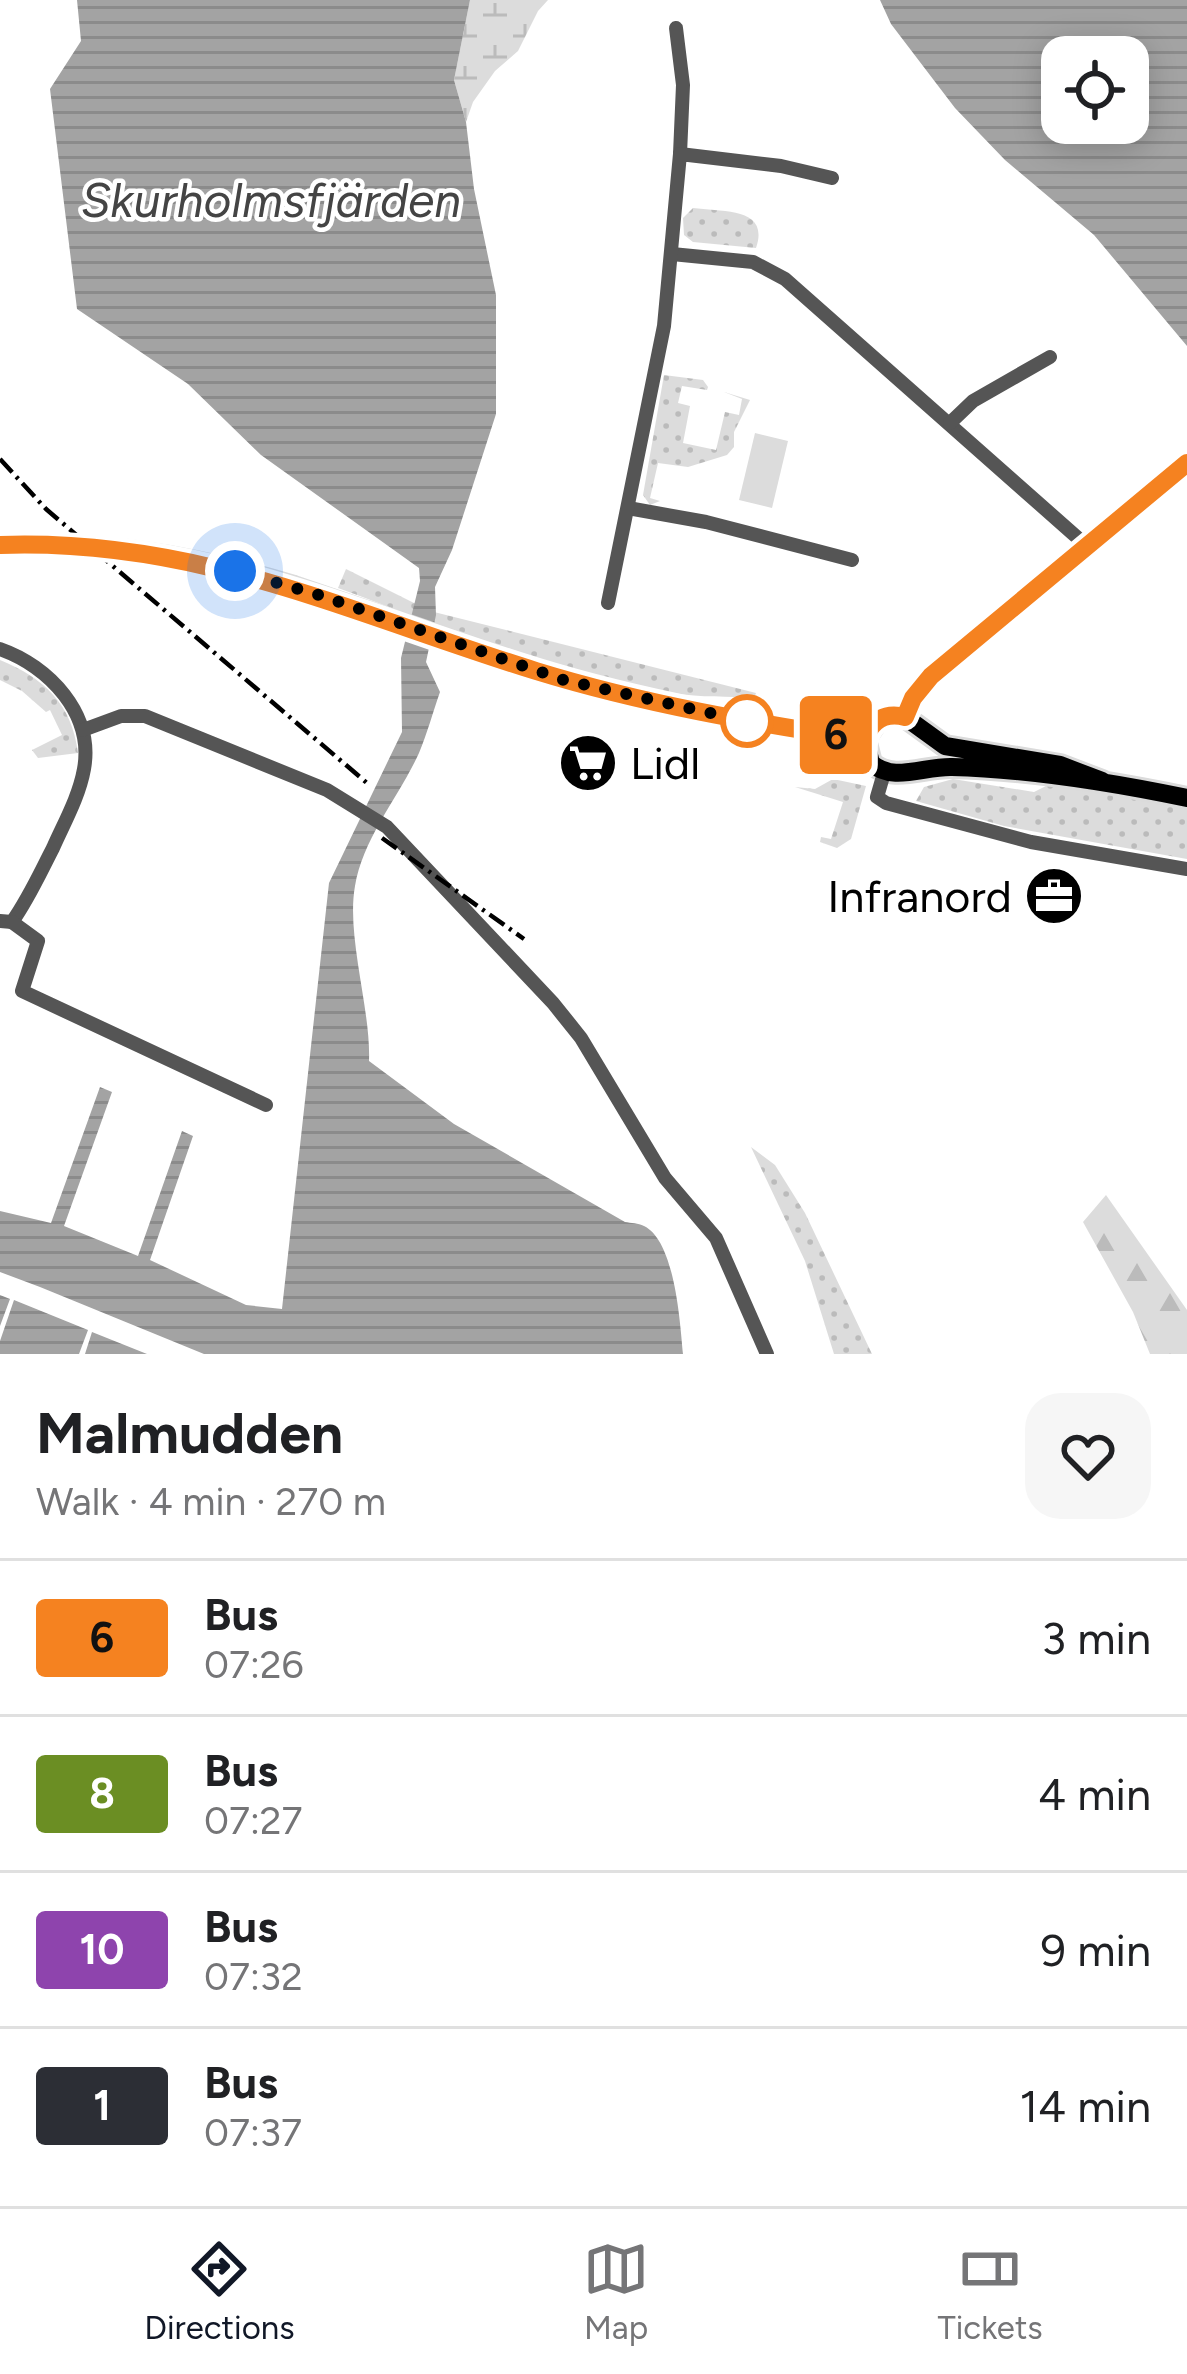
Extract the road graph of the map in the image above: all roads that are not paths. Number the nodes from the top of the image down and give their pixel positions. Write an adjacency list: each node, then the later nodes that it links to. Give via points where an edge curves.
1 (676, 28): 2 (street)
2 (680, 154): 3 (street); 4 (street)
3 (832, 178)
4 (672, 254): 6 (street, via 766,267); 8 (street)
5 (1050, 357): 6 (street)
6 (950, 423): 10 (street)
7 (1187, 463): 10 (street)
8 (628, 508): 11 (street); 12 (street)
9 (0, 544): 16 (main road, bridge, via 132,550 205,563 628,696)
10 (1088, 547): 14 (street, via 931,676 913,698)
11 (852, 560)
12 (608, 603)
13 (0, 650): 15 (street, via 50,678)
14 (912, 723): 16 (main road, via 890,716); 17 (main road, via 923,753); 19 (main road, via 945,746 1060,765)
15 (83, 730): 22 (street, via 80,786 28,898); 24 (street, via 145,716 274,766 386,827 581,1038 665,1178 716,1238)
16 (865, 740): 18 (main road, via 871,763)
17 (908, 771): 18 (main road); 19 (main road, via 958,767)
18 (884, 773): 21 (street, via 877,797 886,803 1031,842)
19 (1102, 781): 20 (main road)
20 (1187, 798)
21 (1187, 869)
22 (6, 921): 23 (street, via 38,940 22,992)
23 (266, 1105)
24 (767, 1354)

